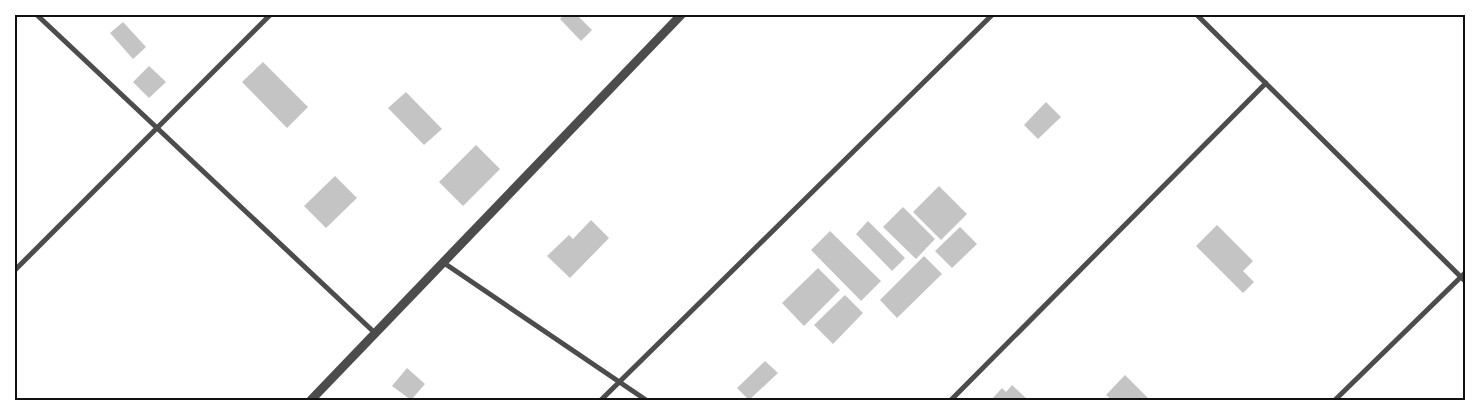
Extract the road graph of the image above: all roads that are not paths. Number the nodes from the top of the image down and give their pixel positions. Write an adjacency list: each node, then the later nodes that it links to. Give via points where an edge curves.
1 (37, 15): 7 (street)
2 (270, 15): 7 (street)
3 (681, 15): 8 (street)
4 (992, 15): 12 (street)
5 (1198, 15): 6 (street)
6 (1266, 83): 10 (street); 16 (street)
7 (158, 126): 9 (street); 11 (street)
8 (444, 263): 11 (street); 12 (street)
9 (15, 270)
10 (1464, 277): 17 (street)
11 (376, 334): 13 (street)
12 (619, 381): 14 (street); 15 (street)
13 (311, 400)
14 (601, 400)
15 (646, 400)
16 (951, 400)
17 (1335, 400)

